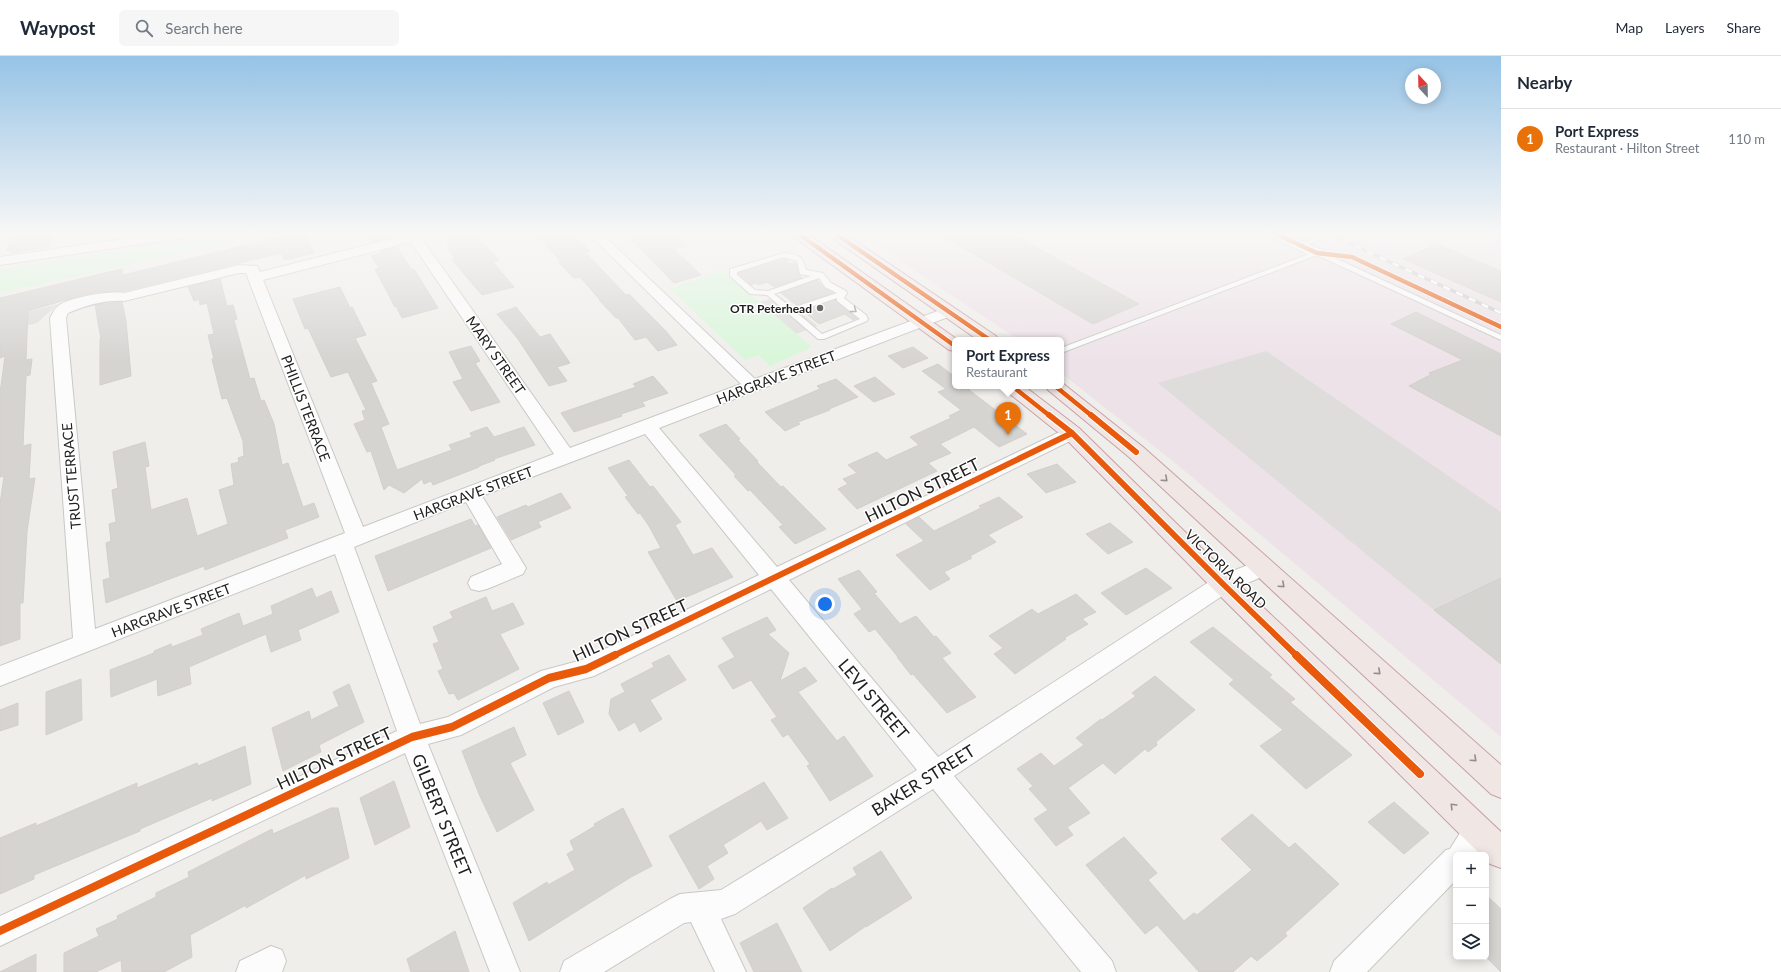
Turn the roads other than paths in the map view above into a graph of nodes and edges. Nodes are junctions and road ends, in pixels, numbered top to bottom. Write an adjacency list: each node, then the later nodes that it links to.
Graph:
1 (820, 276): 14 (lane)
2 (204, 277): 34 (street, TRUST TERRACE)
3 (260, 277): 12 (street)
4 (445, 277): 27 (street, MARY STREET)
5 (639, 277): 22 (street)
6 (735, 277): 13 (lane)
7 (818, 277): 13 (lane)
8 (859, 277): 17 (highway)
9 (897, 277): 16 (highway)
10 (1254, 277): 21 (lane)
11 (1371, 277): 19 (lane)
12 (255, 278): 29 (street, PHILLIS TERRACE)
13 (768, 293): 15 (lane)
14 (843, 293): 15 (lane); 15 (lane, one-way to 15)
15 (791, 311)
16 (948, 312): 17 (street, HARGRAVE STREET); 18 (highway)
17 (922, 322): 20 (highway); 22 (street, HARGRAVE STREET)
18 (986, 337)
19 (1501, 338)
20 (952, 344)
21 (1064, 349)
22 (753, 386): 25 (street, HARGRAVE STREET)
23 (1016, 389): 26 (highway, VICTORIA ROAD)
24 (1059, 389): 30 (highway, VICTORIA ROAD, one-way to 30)
25 (648, 426): 27 (street, HARGRAVE STREET); 31 (street, LEVI STREET)
26 (1072, 433): 31 (street, HILTON STREET); 33 (highway, VICTORIA ROAD)
27 (566, 457): 28 (street, HARGRAVE STREET)
28 (470, 493): 29 (street, HARGRAVE STREET); 32 (street)
29 (350, 540): 34 (street, HARGRAVE STREET); 36 (street, GILBERT STREET)
30 (1263, 567): 33 (street, BAKER STREET); 38 (highway, VICTORIA ROAD, one-way to 38)
31 (773, 578): 36 (street, HILTON STREET); 37 (street, LEVI STREET)
32 (479, 583)
33 (1223, 584): 37 (street, BAKER STREET); 39 (highway, VICTORIA ROAD, one-way to 33)
34 (85, 643): 35 (street, HARGRAVE STREET)
35 (0, 676)
36 (412, 737): 44 (street, HILTON STREET); 45 (street, GILBERT STREET)
37 (936, 773): 43 (street, BAKER STREET); 48 (street, LEVI STREET)
38 (1501, 784)
39 (1478, 830): 40 (street); 41 (highway, VICTORIA ROAD)
40 (1463, 852)
41 (1501, 853)
42 (1453, 863): 49 (street)
43 (699, 907): 46 (street, BAKER STREET); 47 (street)
44 (0, 931)
45 (504, 972)
46 (575, 972)
47 (731, 972)
48 (1101, 972)
49 (1345, 972)

